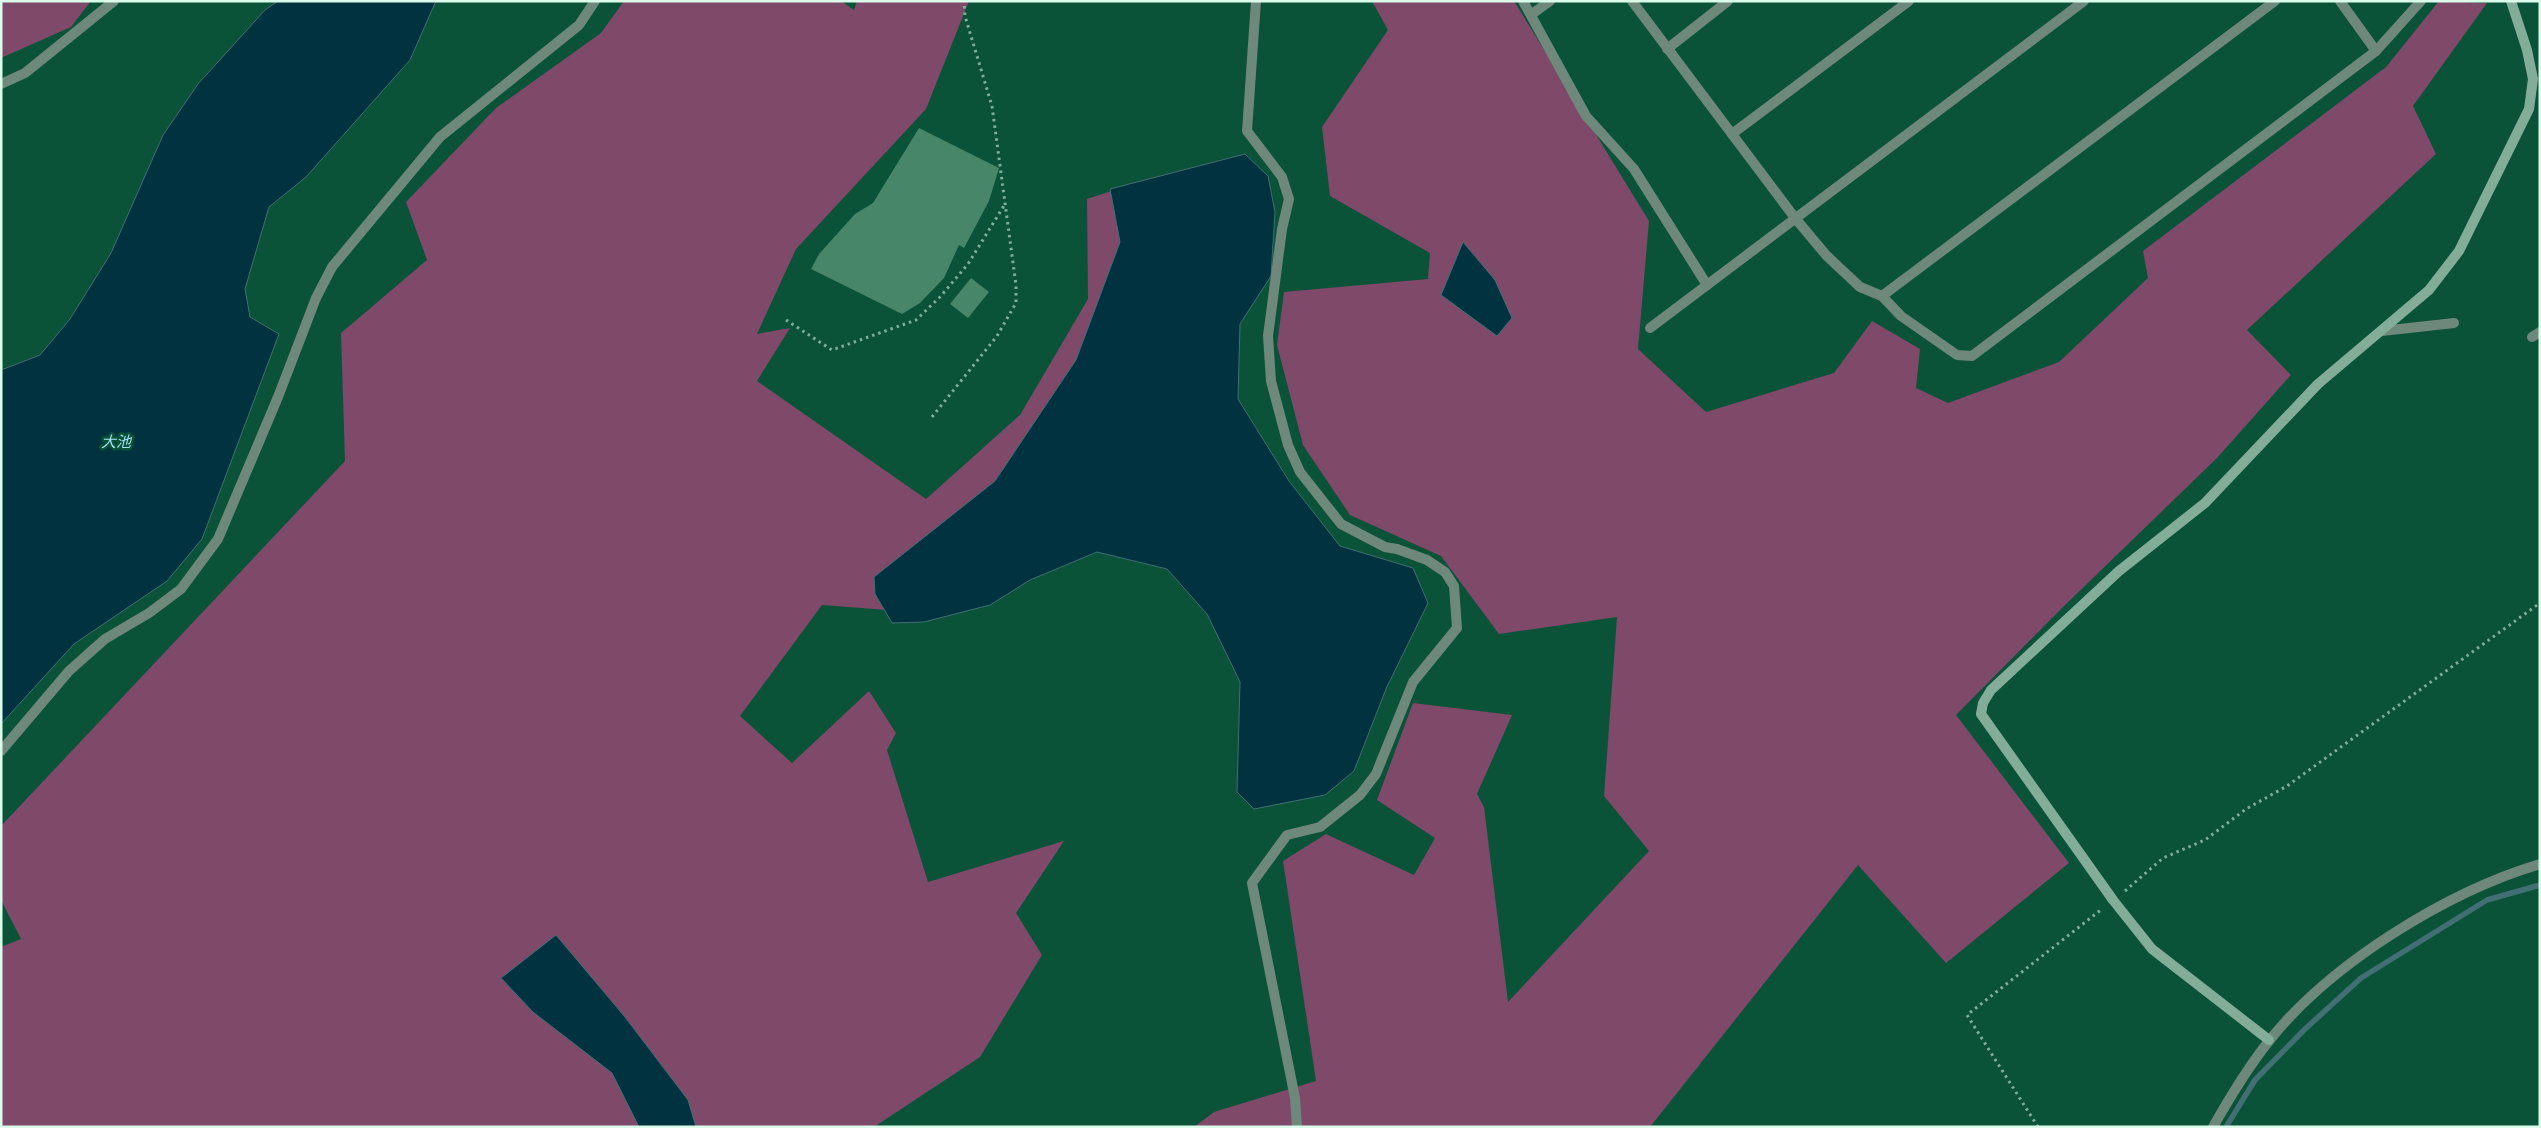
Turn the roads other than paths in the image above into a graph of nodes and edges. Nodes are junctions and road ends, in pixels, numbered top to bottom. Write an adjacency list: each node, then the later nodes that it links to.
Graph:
1 (114, 1): 17 (street)
2 (595, 1): 25 (street)
3 (1256, 1): 28 (street)
4 (1522, 1): 14 (street)
5 (1550, 1): 14 (street)
6 (1632, 1): 15 (street)
7 (1728, 1): 15 (street)
8 (1909, 1): 18 (street)
9 (2084, 1): 19 (street)
10 (2275, 1): 21 (street)
11 (2340, 1): 16 (street)
12 (2421, 1): 16 (street)
13 (2511, 1): 24 (street)
14 (1532, 14): 20 (street)
15 (1667, 48): 18 (street)
16 (2376, 51): 21 (street)
17 (1, 84)
18 (1732, 134): 19 (street)
19 (1795, 218): 20 (street); 21 (street)
20 (1707, 285): 23 (street)
21 (1882, 296)
22 (2454, 323): 24 (street)
23 (1650, 328)
24 (2382, 330): 27 (street)
25 (1, 751)
26 (2540, 864): 27 (street)
27 (2269, 1040): 29 (street)
28 (1297, 1127)
29 (2213, 1127)

